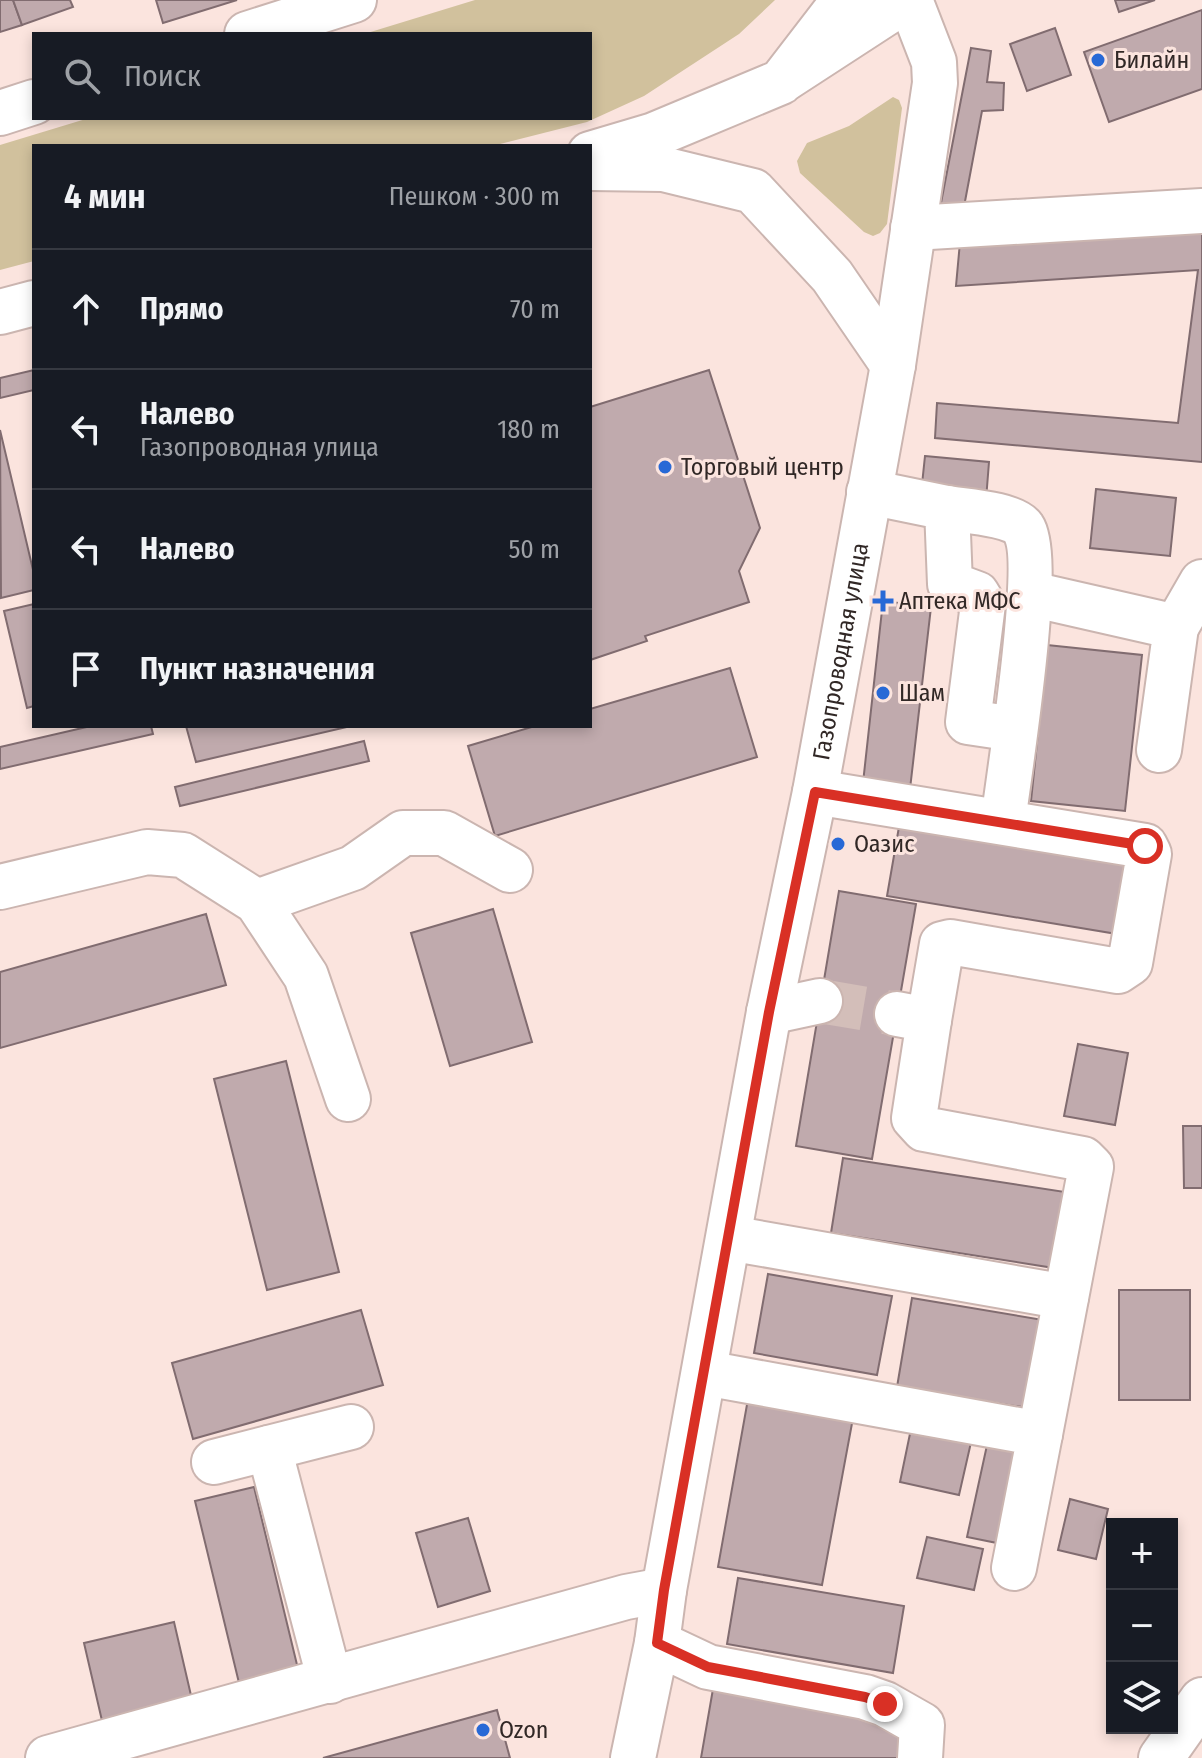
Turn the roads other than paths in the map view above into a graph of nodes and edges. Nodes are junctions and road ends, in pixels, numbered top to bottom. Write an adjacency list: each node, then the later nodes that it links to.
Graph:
1 (354, 0): 4 (main road)
2 (908, 0): 5 (main road); 11 (main road, Газопроводная улица)
3 (829, 9): 5 (main road)
4 (253, 32)
5 (781, 82): 8 (main road)
6 (32, 103): 7 (main road)
7 (0, 113)
8 (592, 153)
9 (592, 168): 14 (main road)
10 (1202, 211): 11 (main road)
11 (913, 228): 14 (main road, Газопроводная улица)
12 (32, 304): 13 (main road)
13 (0, 312)
14 (893, 365): 15 (main road, Газопроводная улица)
15 (869, 492): 16 (main road); 22 (main road, Газопроводная улица)
16 (947, 508): 18 (main road); 20 (main road)
17 (1202, 582): 19 (main road)
18 (1031, 594): 19 (main road); 20 (main road)
19 (1176, 627): 21 (main road)
20 (1015, 729): 23 (main road)
21 (1159, 750)
22 (815, 792): 23 (main road); 28 (main road, Газопроводная улица)
23 (1003, 822): 31 (main road)
24 (510, 870): 26 (main road)
25 (0, 887): 26 (main road)
26 (257, 902): 29 (main road)
27 (820, 1001): 28 (main road)
28 (769, 1012): 30 (main road, Газопроводная улица)
29 (348, 1099)
30 (729, 1238): 31 (main road); 32 (main road, Газопроводная улица)
31 (1066, 1297): 34 (main road)
32 (705, 1373): 34 (main road); 38 (main road, Газопроводная улица)
33 (351, 1427): 35 (main road)
34 (1040, 1434): 37 (main road)
35 (269, 1448): 36 (main road); 40 (main road)
36 (214, 1462)
37 (1014, 1568)
38 (664, 1590): 39 (main road, Газопроводная улица); 40 (main road)
39 (657, 1643): 43 (main road, Газопроводная улица); 44 (main road)
40 (330, 1681): 42 (main road)
41 (1202, 1700): 45 (main road)
42 (48, 1758)
43 (633, 1758)
44 (920, 1758)
45 (1161, 1758)

